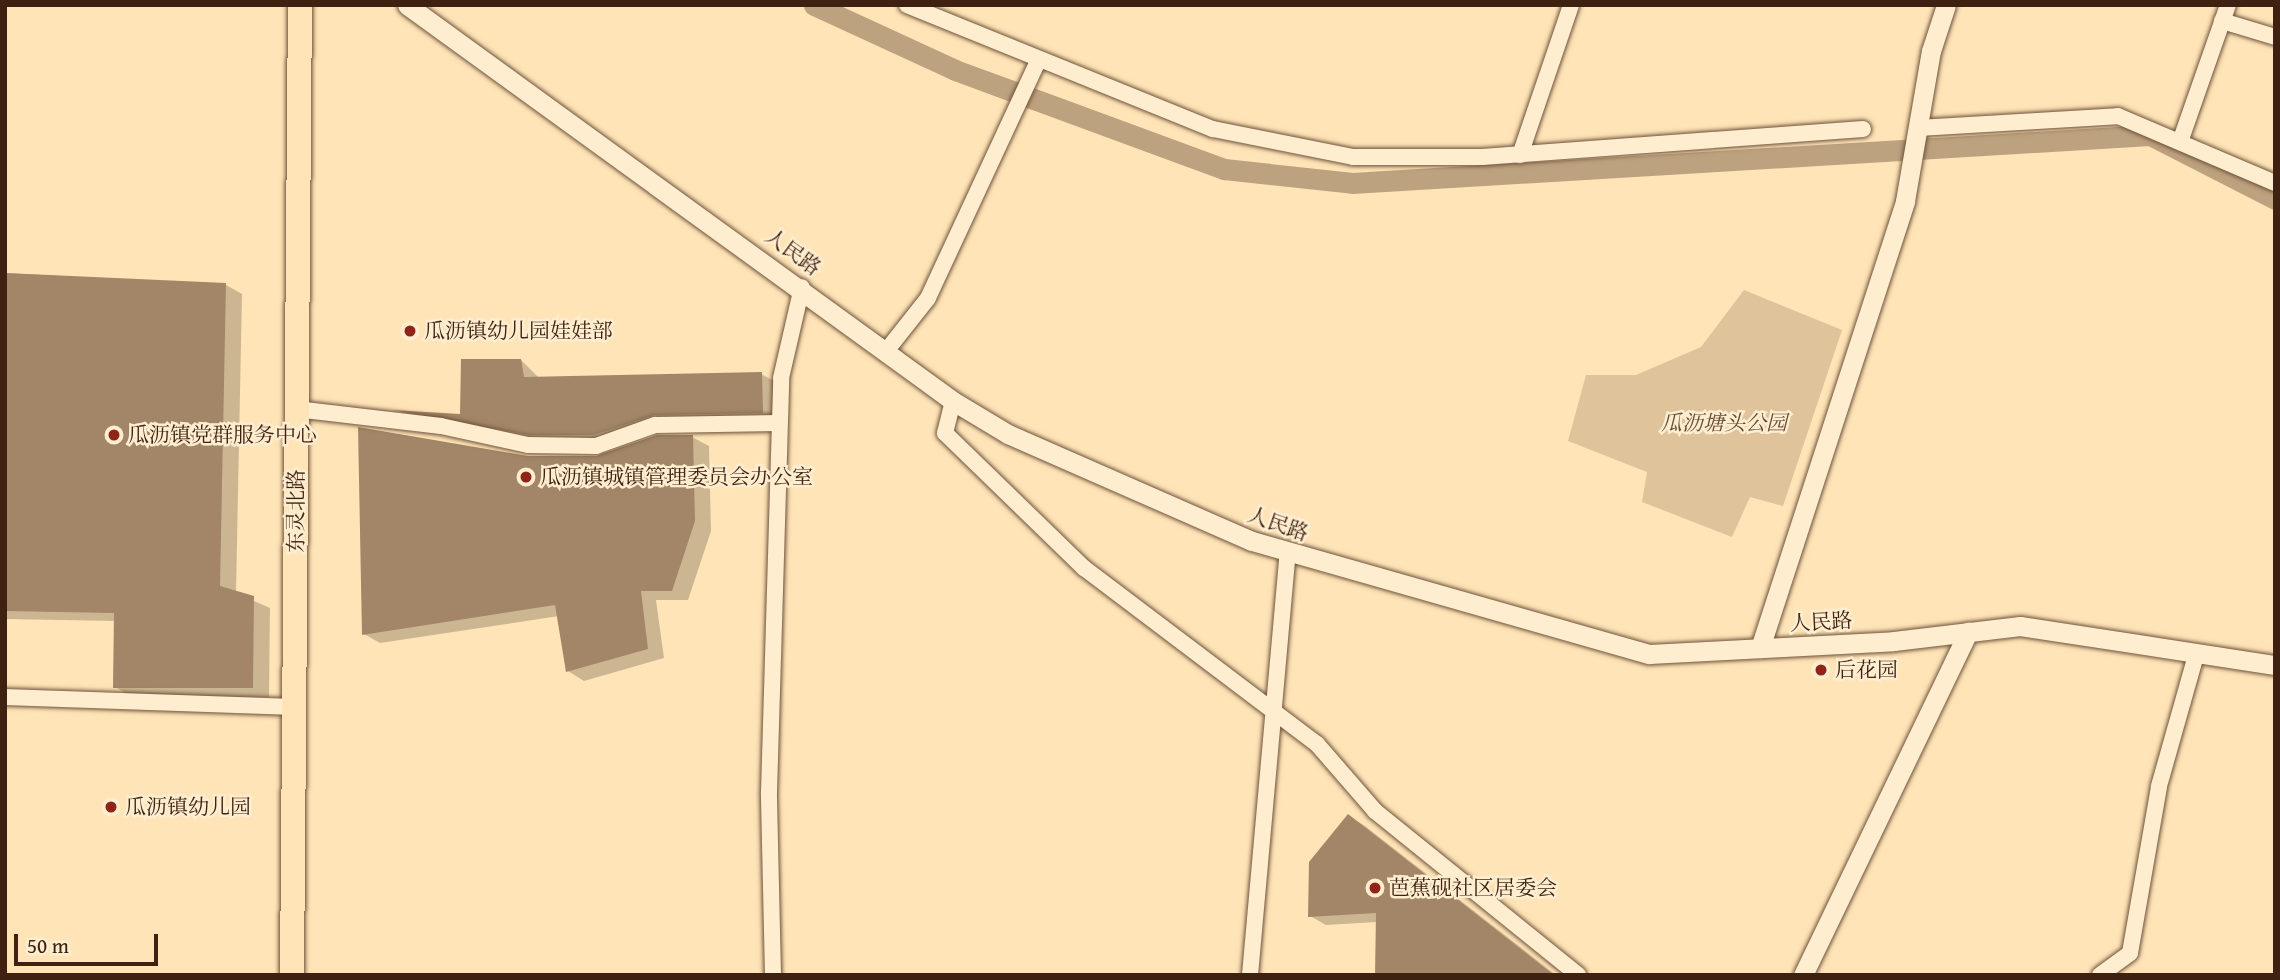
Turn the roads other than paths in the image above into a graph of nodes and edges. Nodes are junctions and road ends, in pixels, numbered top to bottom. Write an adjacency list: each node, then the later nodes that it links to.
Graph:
1 (300, 5): 17 (main road, 东灵北路)
2 (407, 5): 14 (street, 人民路)
3 (907, 5): 8 (street)
4 (1571, 5): 12 (street)
5 (1946, 5): 9 (street)
6 (2225, 13): 7 (street); 11 (street)
7 (2275, 37)
8 (1037, 64): 12 (street); 15 (street)
9 (1917, 128): 11 (street); 21 (street)
10 (1863, 129): 12 (street)
11 (2180, 142): 13 (street)
12 (1520, 155)
13 (2275, 183)
14 (802, 287): 15 (street, 人民路); 18 (street)
15 (887, 350): 16 (street, 人民路)
16 (953, 401): 19 (street, 人民路); 26 (street)
17 (296, 410): 18 (street); 25 (main road, 东灵北路)
18 (779, 423): 28 (street)
19 (1288, 552): 21 (street, 人民路); 26 (street)
20 (1968, 632): 21 (street, 人民路); 22 (street, 人民路); 31 (street)
21 (1760, 648)
22 (2196, 655): 23 (street, 人民路); 32 (street)
23 (2275, 665)
24 (5, 696): 25 (street)
25 (294, 707): 27 (main road, 东灵北路)
26 (1270, 708): 29 (street); 30 (street)
27 (292, 975)
28 (773, 975)
29 (1250, 975)
30 (1578, 975)
31 (1804, 975)
32 (2100, 975)

